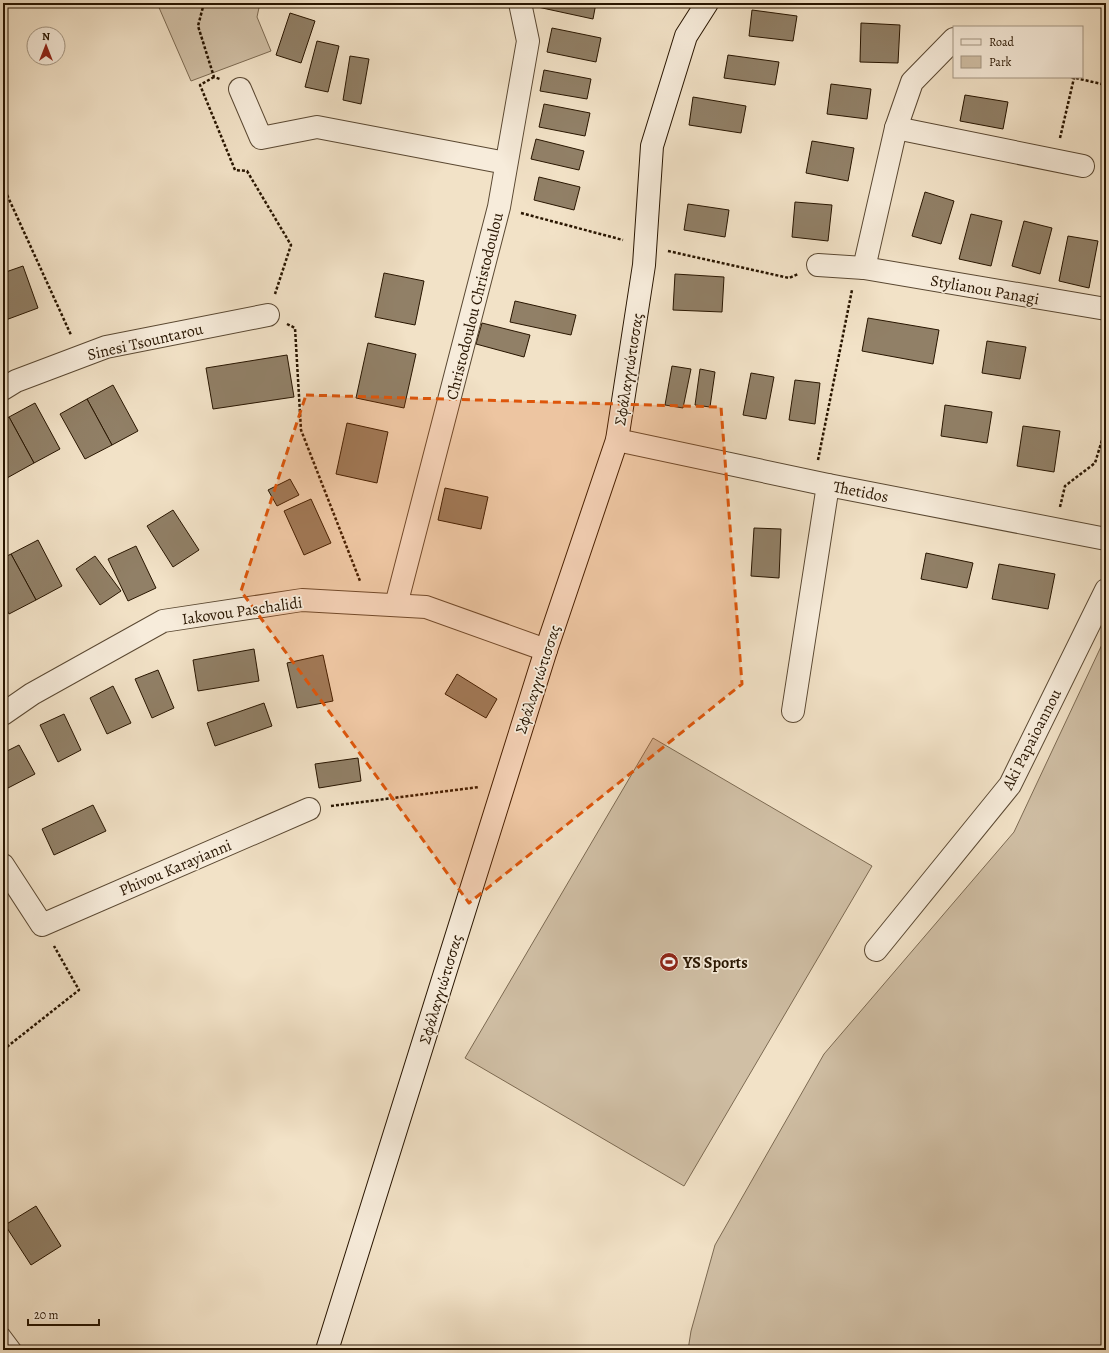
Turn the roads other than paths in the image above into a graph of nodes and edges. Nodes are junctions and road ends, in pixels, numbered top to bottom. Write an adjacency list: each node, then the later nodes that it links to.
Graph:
1 (520, 3): 6 (street, Christodoulou Christodoulou)
2 (706, 3): 13 (street, Σφάλαγγιώτισσας)
3 (953, 40): 5 (street)
4 (240, 89): 6 (street)
5 (896, 128): 7 (street); 9 (street)
6 (506, 164): 17 (street, Christodoulou Christodoulou)
7 (1083, 166)
8 (818, 265): 9 (street, Stylianou Panagi)
9 (861, 268): 10 (street, Stylianou Panagi)
10 (1106, 310)
11 (268, 315): 12 (street, Sinesi Tsountarou)
12 (3, 389)
13 (617, 440): 14 (street, Thetidos); 18 (street, Σφάλαγγιώτισσας)
14 (821, 484): 15 (street, Thetidos); 19 (street)
15 (1106, 539)
16 (1106, 590): 23 (street, Aki Papaioannou)
17 (396, 605): 18 (street, Iakovou Paschalidi); 20 (street, Iakovou Paschalidi)
18 (546, 650): 26 (street, Σφάλαγγιώτισσας)
19 (793, 711)
20 (3, 714)
21 (309, 810): 22 (street, Phivou Karayianni)
22 (3, 865)
23 (876, 950)
24 (3, 1334): 25 (lane)
25 (15, 1350)
26 (327, 1350)

